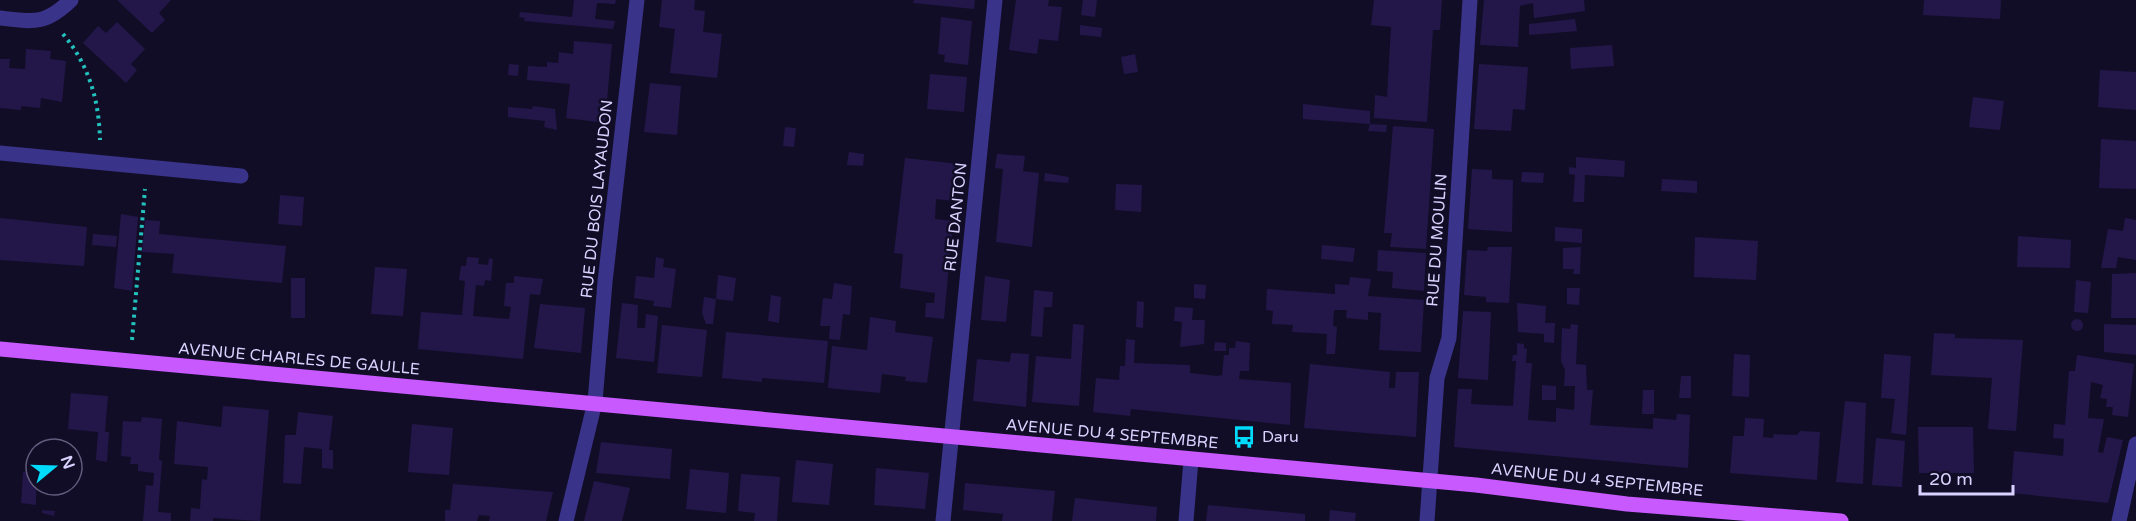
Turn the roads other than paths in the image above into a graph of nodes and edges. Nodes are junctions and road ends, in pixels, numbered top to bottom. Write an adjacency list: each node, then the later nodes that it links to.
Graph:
1 (71, 0): 5 (street)
2 (637, 0): 9 (street, RUE DU BOIS LAYAUDON)
3 (995, 0): 10 (street, RUE DANTON)
4 (1470, 0): 13 (street, RUE DU MOULIN)
5 (0, 18)
6 (0, 153): 7 (street)
7 (241, 176)
8 (0, 349): 9 (main road, AVENUE CHARLES DE GAULLE)
9 (596, 402): 10 (main road, AVENUE DU 4 SEPTEMBRE); 14 (street, RUE DU BOIS LAYAUDON)
10 (952, 437): 12 (main road, AVENUE DU 4 SEPTEMBRE); 15 (street, RUE DANTON)
11 (2136, 444): 19 (street)
12 (1191, 460): 13 (main road, AVENUE DU 4 SEPTEMBRE); 16 (street)
13 (1431, 481): 17 (street, RUE DU MOULIN); 18 (main road, AVENUE DU 4 SEPTEMBRE)
14 (566, 521)
15 (943, 521)
16 (1186, 521)
17 (1427, 521)
18 (1841, 521)
19 (2119, 521)

